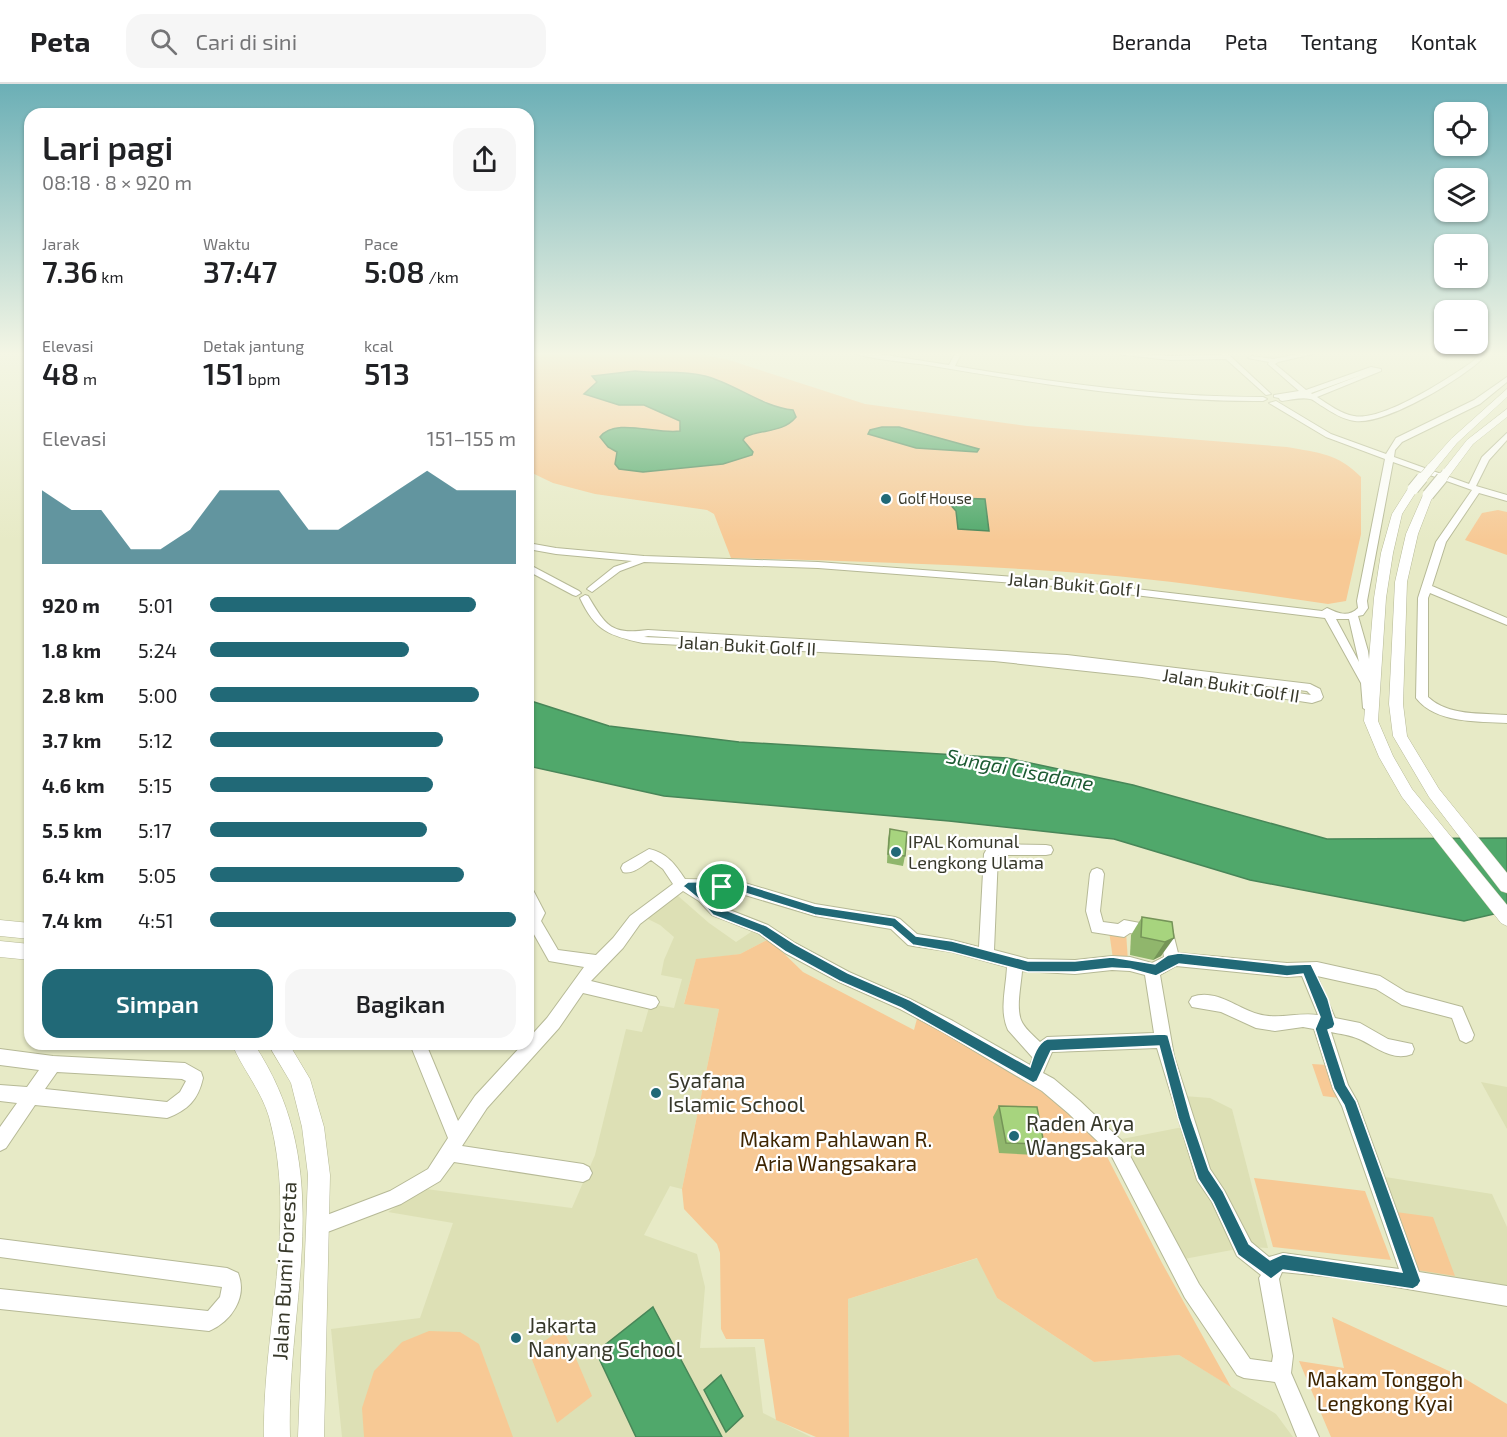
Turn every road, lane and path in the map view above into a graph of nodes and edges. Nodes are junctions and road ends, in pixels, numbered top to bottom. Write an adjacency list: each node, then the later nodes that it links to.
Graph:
1 (1299, 415): 8 (street)
2 (1346, 415): 3 (street)
3 (1376, 415)
4 (1449, 415): 8 (street)
5 (1482, 415): 25 (main road, bridge)
6 (1503, 415): 29 (main road, bridge)
7 (1507, 435): 9 (street)
8 (1390, 458): 9 (street); 18 (street)
9 (1475, 488): 10 (street); 16 (street)
10 (1507, 498)
11 (534, 547): 12 (street, Jalan Bukit Golf I)
12 (610, 556): 13 (street, Jalan Bukit Golf I); 14 (street)
13 (644, 559): 14 (street, Jalan Bukit Golf I); 19 (street, Jalan Bukit Golf I)
14 (617, 569): 17 (street, Jalan Bukit Golf I)
15 (534, 570): 17 (street)
16 (1426, 588): 21 (street); 24 (street)
17 (584, 594): 22 (street, Jalan Bukit Golf II)
18 (1362, 601): 19 (street, Jalan Bukit Golf I); 20 (street)
19 (1328, 613): 20 (street, Jalan Bukit Golf I); 23 (street)
20 (1353, 615): 23 (street)
21 (1507, 622)
22 (628, 636): 22 (street, Jalan Bukit Golf II)
23 (1366, 684): 25 (street)
24 (1507, 719)
25 (1371, 721): 33 (main road)
26 (1046, 850): 39 (street)
27 (632, 865): 30 (street)
28 (1097, 874): 40 (street)
29 (1507, 886)
30 (681, 887): 39 (street); 41 (street); 60 (street)
31 (534, 905): 32 (street)
32 (534, 918)
33 (1507, 918)
34 (534, 927): 41 (street)
35 (0, 928): 36 (main road)
36 (24, 930)
37 (0, 949): 38 (main road)
38 (24, 951)
39 (986, 955): 42 (street)
40 (1172, 959): 43 (street); 44 (street)
41 (597, 962): 45 (street)
42 (1015, 964): 44 (street); 57 (street)
43 (1306, 968): 48 (street); 49 (street)
44 (1152, 970): 50 (street)
45 (579, 985): 46 (street); 51 (street)
46 (651, 1002)
47 (1197, 1002): 48 (street)
48 (1326, 1023): 52 (street); 69 (street)
49 (1466, 1035)
50 (1164, 1040): 57 (street); 68 (street)
51 (534, 1044)
52 (1406, 1048)
53 (246, 1050): 73 (main road, Jalan Bumi Foresta)
54 (282, 1050): 66 (main road, Jalan Bumi Foresta)
55 (420, 1050): 64 (street)
56 (528, 1050): 64 (street)
57 (1041, 1055): 60 (street)
58 (0, 1057): 59 (street)
59 (53, 1064): 62 (street); 62 (street)
60 (1033, 1076): 72 (street)
61 (0, 1093): 62 (street)
62 (29, 1097): 63 (street)
63 (0, 1142)
64 (453, 1146): 65 (street); 66 (street)
65 (584, 1173)
66 (317, 1227): 74 (main road, Jalan Bumi Foresta)
67 (0, 1248): 71 (street)
68 (1271, 1271): 69 (street); 72 (street)
69 (1413, 1281): 70 (street)
70 (1507, 1296)
71 (0, 1299)
72 (1281, 1373): 75 (street)
73 (277, 1437)
74 (311, 1437)
75 (1308, 1437)

